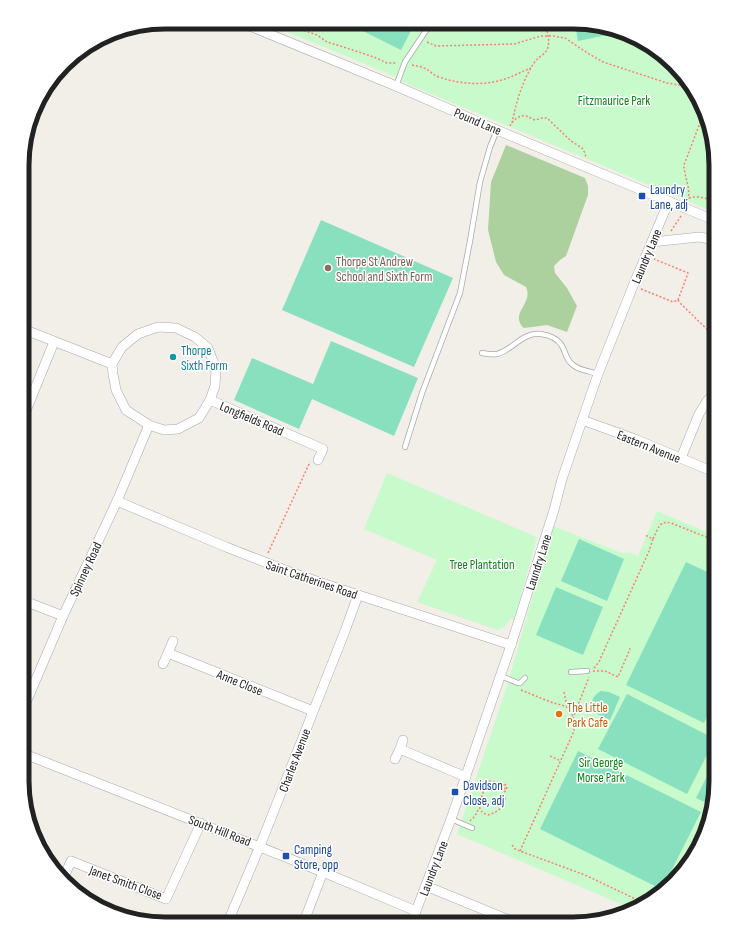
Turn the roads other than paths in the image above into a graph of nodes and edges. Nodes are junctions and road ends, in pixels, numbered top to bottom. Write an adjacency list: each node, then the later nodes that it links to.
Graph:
1 (257, 29): 3 (street, Pound Lane)
2 (427, 29): 3 (lane)
3 (396, 86): 4 (street, Pound Lane)
4 (497, 130): 5 (street, Pound Lane); 19 (lane)
5 (669, 201): 6 (street, Pound Lane); 8 (street, Laundry Lane)
6 (709, 218)
7 (709, 240): 8 (street)
8 (652, 242): 13 (street, Laundry Lane)
9 (29, 332): 10 (street)
10 (54, 342): 12 (street); 16 (street)
11 (482, 353): 13 (lane)
12 (112, 364): 14 (street); 18 (street, Longfields Road)
13 (598, 374): 17 (street, Laundry Lane)
14 (210, 400): 18 (street, Longfields Road); 21 (street, Longfields Road)
15 (709, 400): 20 (street)
16 (29, 403)
17 (582, 420): 20 (street, Eastern Avenue); 28 (street, Laundry Lane)
18 (149, 425): 23 (street, Spinney Road)
19 (405, 448)
20 (680, 458): 22 (street, Eastern Avenue)
21 (314, 460)
22 (709, 470)
23 (117, 501): 24 (street, Saint Catherines Road); 26 (street, Spinney Road)
24 (358, 595): 28 (street, Saint Catherines Road); 36 (street, Charles Avenue)
25 (29, 603): 26 (street)
26 (63, 616): 35 (street, Spinney Road)
27 (173, 641): 29 (street)
28 (511, 645): 33 (street, Laundry Lane)
29 (168, 653): 30 (street); 36 (street, Anne Close)
30 (163, 664)
31 (589, 671): 32 (lane)
32 (571, 672)
33 (501, 676): 34 (lane); 41 (street, Laundry Lane)
34 (525, 678)
35 (29, 696)
36 (313, 711): 45 (street, Charles Avenue)
37 (404, 740): 38 (street)
38 (400, 749): 40 (street); 41 (street)
39 (29, 756): 43 (street, South Hill Road)
40 (395, 759)
41 (466, 777): 42 (street, Laundry Lane)
42 (451, 819): 44 (lane); 48 (street, Laundry Lane)
43 (201, 823): 45 (street, South Hill Road); 47 (street, Janet Smith Close)
44 (472, 828)
45 (260, 846): 46 (street, South Hill Road); 50 (street, Charles Avenue)
46 (323, 872): 49 (street, South Hill Road); 51 (street)
47 (66, 874)
48 (426, 886): 49 (street, Laundry Lane); 53 (street)
49 (416, 911): 52 (street, Laundry Lane)
50 (230, 917)
51 (306, 917)
52 (414, 917)
53 (494, 917)

